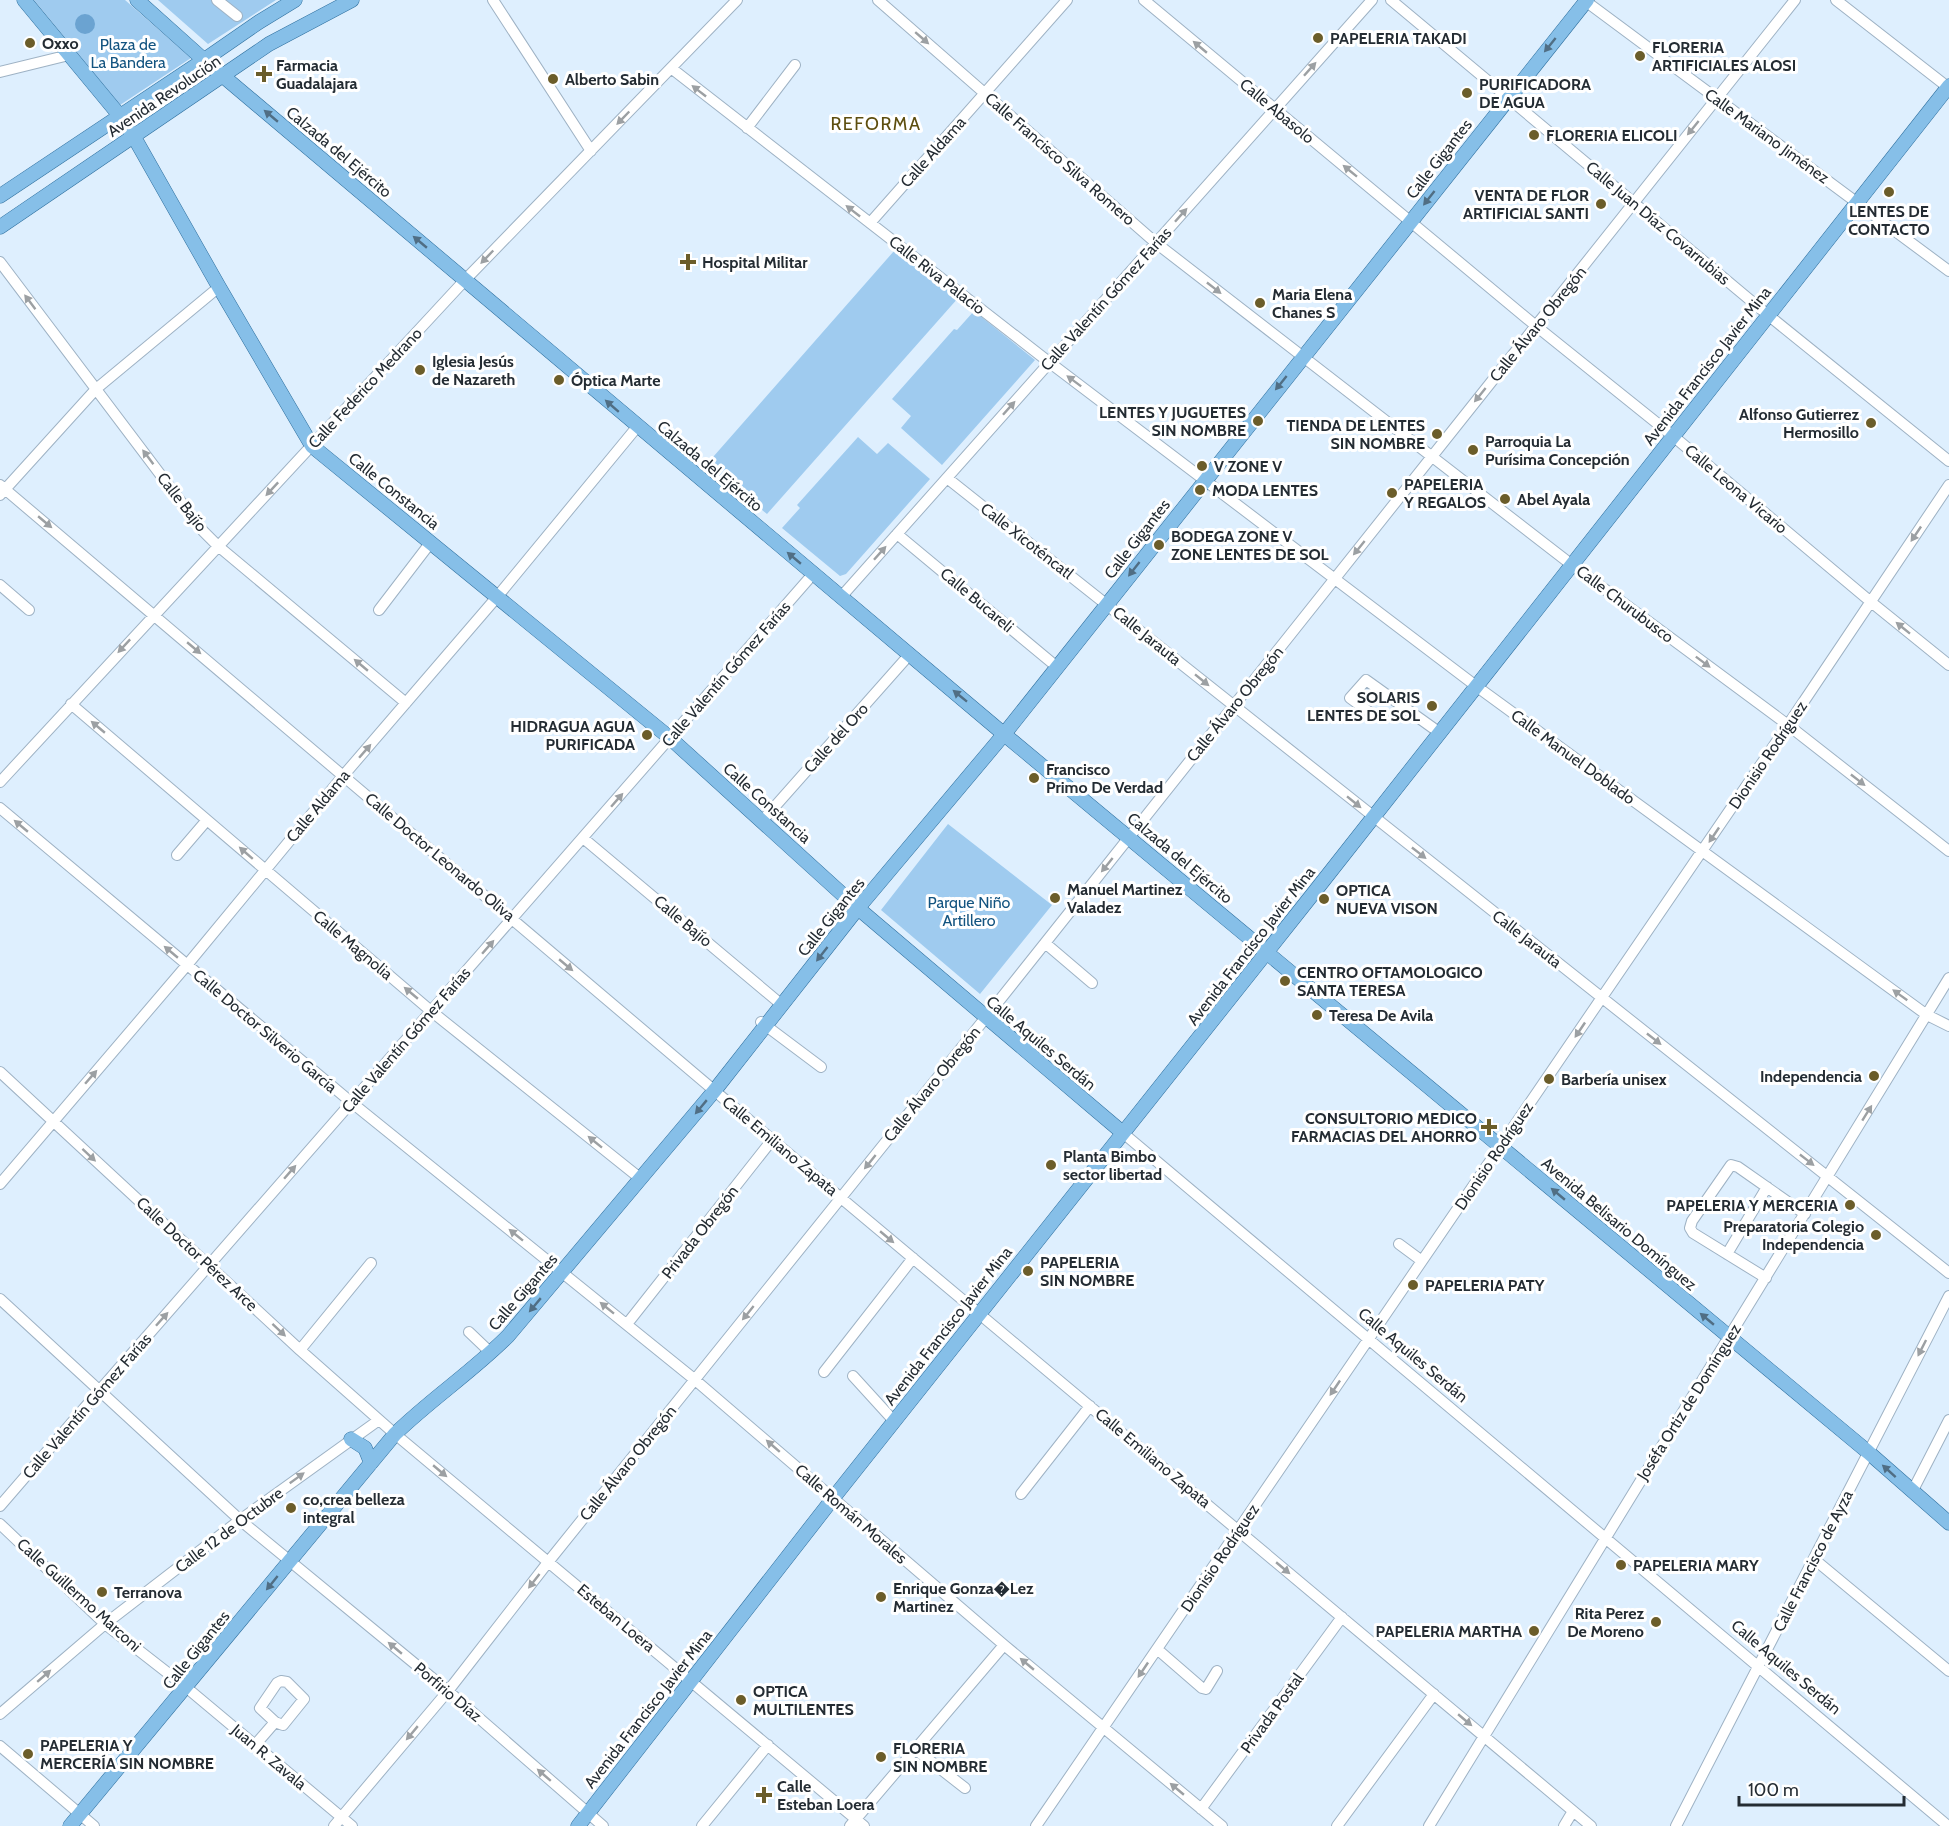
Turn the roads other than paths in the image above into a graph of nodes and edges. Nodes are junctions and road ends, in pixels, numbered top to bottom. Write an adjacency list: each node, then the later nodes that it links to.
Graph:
1 (24, 0): 18 (main road, Calle Constancia)
2 (137, 0): 19 (main road, Calzada del Ejército)
3 (217, 0): 17 (street)
4 (352, 0): 23 (main road, Avenida Revolución)
5 (493, 0): 32 (street)
6 (736, 0): 21 (street, Calle Federico Medrano)
7 (878, 0): 25 (street, Calle Francisco Silva Romero, one-way to 25)
8 (1067, 0): 25 (street, Calle Aldama)
9 (1144, 0): 28 (street, Calle Abasolo, one-way to 9)
10 (1372, 0): 28 (street, Calle Valentín Gómez Farías, one-way to 10)
11 (1391, 0): 16 (street, Calle Juan Díaz Covarrubias)
12 (1586, 0): 26 (main road, Calle Gigantes, one-way to 26); 27 (street, Calle Mariano Jiménez)
13 (1795, 0): 27 (street, Calle Álvaro Obregón)
14 (1836, 0): 24 (street)
15 (291, 1): 19 (main road, Avenida Revolución)
16 (1403, 4): 26 (street, Calle Juan Díaz Covarrubias)
17 (237, 15)
18 (69, 55): 22 (street); 29 (main road, Calle Constancia)
19 (204, 60): 23 (main road, Calzada del Ejército); 29 (main road, Avenida Revolución)
20 (795, 65): 30 (street)
21 (671, 68): 30 (street, Calle Riva Palacio, one-way to 21); 32 (street, Calle Federico Medrano, one-way to 32)
22 (0, 72)
23 (223, 76): 31 (main road, Avenida Revolución); 44 (main road, Calzada del Ejército, one-way to 23)
24 (1949, 87): 37 (main road, Avenida Francisco Javier Mina)
25 (985, 93): 39 (street, Calle Aldama); 41 (street, Calle Francisco Silva Romero)
26 (1508, 97): 36 (street, Calle Juan Díaz Covarrubias); 38 (main road, Calle Gigantes, one-way to 38)
27 (1717, 99): 36 (street, Calle Álvaro Obregón, one-way to 36); 37 (street, Calle Mariano Jiménez)
28 (1274, 110): 38 (street, Calle Abasolo, one-way to 28); 41 (street, Calle Valentín Gómez Farías, one-way to 28)
29 (120, 116): 31 (main road, Calle Constancia); 33 (main road, Avenida Revolución)
30 (747, 128): 39 (street, Calle Riva Palacio, one-way to 30)
31 (134, 137): 40 (main road, Avenida Revolución); 45 (main road, Calle Constancia)
32 (591, 151): 44 (street, Calle Federico Medrano, one-way to 44)
33 (19, 183): 34 (street); 35 (main road, Avenida Revolución)
34 (0, 186)
35 (0, 196)
36 (1634, 202): 46 (street, Calle Juan Díaz Covarrubias); 47 (street, Calle Álvaro Obregón)
37 (1857, 202): 43 (street, Calle Mariano Jiménez); 46 (main road, Avenida Francisco Javier Mina)
38 (1412, 221): 47 (street, Calle Leona Vicario); 48 (main road, Calle Gigantes)
39 (870, 223): 49 (street, Calle Riva Palacio)
40 (0, 227)
41 (1156, 243): 48 (street, Calle Francisco Silva Romero, one-way to 48); 49 (street, Calle Valentín Gómez Farías)
42 (0, 262): 50 (street, Calle Bajío, one-way to 42)
43 (1949, 271)
44 (465, 280): 51 (main road, Calzada del Ejército, one-way to 44); 53 (street, Calle Federico Medrano)
45 (219, 287): 50 (street); 53 (main road, Calle Constancia)
46 (1768, 315): 52 (main road, Avenida Francisco Javier Mina); 55 (street, Calle Juan Díaz Covarrubias)
47 (1536, 326): 52 (street, Calle Leona Vicario); 54 (street, Calle Álvaro Obregón, one-way to 54)
48 (1302, 357): 54 (street, Calle Churubusco); 57 (main road, Calle Gigantes, one-way to 57)
49 (1050, 362): 56 (street, Calle Valentín Gómez Farías, one-way to 49); 57 (street, Calle Riva Palacio, one-way to 49)
50 (96, 389): 59 (street); 62 (street, Calle Bajío, one-way to 50)
51 (637, 427): 64 (main road, Calzada del Ejército, one-way to 51); 67 (street, Calle Aldama)
52 (1673, 436): 63 (main road, Avenida Francisco Javier Mina); 69 (street, Calle Leona Vicario)
53 (312, 446): 61 (main road, Calle Constancia); 62 (street, Calle Federico Medrano, one-way to 62)
54 (1432, 457): 63 (street, Calle Churubusco); 65 (street, Calle Álvaro Obregón, one-way to 65)
55 (1949, 461)
56 (947, 478): 60 (street, Calle Valentín Gómez Farías); 70 (street, Calle Xicoténcatl)
57 (1204, 480): 65 (street, Calle Manuel Doblado); 70 (main road, Calle Gigantes, one-way to 70)
58 (1949, 485): 69 (street, Dionisio Rodríguez, one-way to 69)
59 (2, 490): 73 (street, Calle Doctor Leonardo Oliva, one-way to 73)
60 (897, 534): 68 (street, Calle Valentín Gómez Farías, one-way to 60); 76 (street, Calle Bucareli)
61 (431, 542): 67 (main road, Calle Constancia); 72 (street)
62 (218, 546): 73 (street, Calle Federico Medrano); 78 (street, Calle Bajío, one-way to 62)
63 (1572, 565): 77 (main road, Avenida Francisco Javier Mina); 82 (street, Calle Churubusco, one-way to 82)
64 (813, 574): 68 (main road, Calzada del Ejército); 85 (street, Calle Valentín Gómez Farías)
65 (1335, 579): 77 (street, Calle Manuel Doblado); 80 (street, Calle Álvaro Obregón)
66 (0, 585): 71 (street)
67 (497, 597): 78 (street, Calle Aldama); 85 (main road, Calle Constancia)
68 (841, 597): 74 (main road, Calzada del Ejército)
69 (1870, 602): 75 (street, Calle Leona Vicario, one-way to 69); 82 (street, Dionisio Rodríguez)
70 (1107, 604): 76 (main road, Calle Gigantes); 80 (street, Calle Jarauta, one-way to 80)
71 (29, 610)
72 (379, 610)
73 (153, 614): 79 (street, Calle Federico Medrano, one-way to 79); 86 (street, Calle Doctor Leonardo Oliva, one-way to 86)
74 (910, 654): 83 (main road, Calzada del Ejército, one-way to 74); 91 (street, Calle del Oro)
75 (1949, 665)
76 (1057, 667): 83 (main road, Calle Gigantes)
77 (1476, 686): 84 (main road, Avenida Francisco Javier Mina); 94 (street, Calle Manuel Doblado)
78 (406, 703): 86 (street, Calle Aldama, one-way to 78)
79 (71, 704): 87 (street, Calle Federico Medrano); 90 (street, Calle Magnolia, one-way to 79)
80 (1234, 705): 89 (street, Calle Jarauta, one-way to 89); 92 (street, Calle Álvaro Obregón)
81 (1371, 714): 84 (street)
82 (1788, 725): 94 (street, Dionisio Rodríguez, one-way to 94); 95 (street, Calle Churubusco, one-way to 95)
83 (1005, 733): 92 (main road, Calzada del Ejército); 98 (main road, Calle Gigantes)
84 (1440, 733): 89 (main road, Avenida Francisco Javier Mina)
85 (670, 738): 91 (main road, Calle Constancia); 93 (street, Calle Valentín Gómez Farías, one-way to 85)
86 (343, 776): 97 (street, Calle Aldama); 99 (street, Calle Doctor Leonardo Oliva)
87 (0, 782)
88 (0, 808): 102 (street, Calle Doctor Silverio García, one-way to 88)
89 (1373, 817): 101 (main road, Avenida Francisco Javier Mina); 105 (street, Calle Jarauta, one-way to 105)
90 (207, 820): 96 (street); 97 (street, Calle Magnolia, one-way to 90)
91 (762, 821): 98 (main road, Calle Constancia)
92 (1129, 837): 100 (street, Calle Álvaro Obregón, one-way to 100); 101 (main road, Calzada del Ejército)
93 (584, 838): 99 (street, Calle Valentín Gómez Farías); 106 (street, Calle Bajío)
94 (1702, 851): 105 (street, Dionisio Rodríguez); 108 (street, Calle Manuel Doblado, one-way to 94)
95 (1949, 851)
96 (177, 855)
97 (265, 869): 102 (street, Calle Aldama); 107 (street, Calle Magnolia, one-way to 97)
98 (858, 909): 106 (main road, Calle Gigantes, one-way to 106); 109 (main road, Calle Aquiles Serdán)
99 (512, 919): 107 (street, Calle Valentín Gómez Farías, one-way to 99); 114 (street, Calle Doctor Leonardo Oliva, one-way to 114)
100 (1045, 943): 104 (street); 109 (street, Calle Álvaro Obregón)
101 (1266, 953): 117 (main road, Avenida Francisco Javier Mina); 119 (main road, Avenida Belisario Domínguez)
102 (187, 965): 115 (street, Calle Doctor Silverio García); 116 (street, Calle Aldama, one-way to 102)
103 (1949, 978): 108 (street, Joséfa Ortiz de Domínguez)
104 (1092, 983)
105 (1602, 998): 119 (street, Dionisio Rodríguez, one-way to 119); 120 (street, Calle Jarauta, one-way to 120)
106 (782, 1005): 110 (main road, Calle Gigantes)
107 (431, 1011): 115 (street, Calle Valentín Gómez Farías); 121 (street, Calle Magnolia, one-way to 107)
108 (1927, 1015): 111 (street, Calle Manuel Doblado); 120 (street, Joséfa Ortiz de Domínguez, one-way to 108)
109 (985, 1018): 117 (main road, Calle Aquiles Serdán); 124 (street, Calle Álvaro Obregón, one-way to 124)
110 (764, 1023): 112 (street); 114 (main road, Calle Gigantes)
111 (1949, 1026)
112 (821, 1067)
113 (0, 1072): 116 (street, Calle Doctor Pérez Arce)
114 (715, 1090): 118 (street, Calle Emiliano Zapata); 121 (main road, Calle Gigantes, one-way to 121)
115 (351, 1102): 131 (street, Calle Valentín Gómez Farías, one-way to 115); 132 (street, Calle Doctor Silverio García, one-way to 115)
116 (53, 1121): 122 (street, Calle Aldama); 131 (street, Calle Doctor Pérez Arce, one-way to 131)
117 (1123, 1133): 137 (main road, Avenida Francisco Javier Mina); 141 (street, Calle Aquiles Serdán)
118 (772, 1140): 124 (street, Calle Emiliano Zapata); 138 (street, Privada Obregón)
119 (1501, 1146): 129 (street, Dionisio Rodríguez); 140 (main road, Avenida Belisario Domínguez, one-way to 119)
120 (1828, 1176): 125 (street, Joséfa Ortiz de Domínguez); 133 (street, Calle Jarauta)
121 (641, 1179): 132 (main road, Calle Gigantes)
122 (0, 1184)
123 (1767, 1187): 125 (street); 127 (street); 127 (street)
124 (841, 1198): 128 (street, Calle Emiliano Zapata, one-way to 128); 146 (street, Calle Álvaro Obregón, one-way to 146)
125 (1805, 1214): 134 (street, Joséfa Ortiz de Domínguez)
126 (1399, 1244): 129 (street)
127 (1727, 1254): 134 (street)
128 (913, 1258): 137 (street, Calle Emiliano Zapata); 144 (street)
129 (1422, 1261): 141 (street, Dionisio Rodríguez)
130 (371, 1263): 142 (street)
131 (209, 1266): 142 (street, Calle Doctor Pérez Arce, one-way to 142); 147 (street, Calle Valentín Gómez Farías, one-way to 131)
132 (562, 1272): 138 (street, Calle Román Morales, one-way to 132); 143 (main road, Calle Gigantes, one-way to 143)
133 (1949, 1273)
134 (1766, 1278): 140 (street, Joséfa Ortiz de Domínguez)
135 (1949, 1296): 154 (street, Calle Francisco de Ayza, one-way to 154)
136 (0, 1299): 147 (street, Porfirio Díaz)
137 (980, 1313): 148 (street, Calle Emiliano Zapata); 151 (main road, Avenida Francisco Javier Mina)
138 (627, 1324): 146 (street, Calle Román Morales)
139 (469, 1332): 143 (street)
140 (1729, 1337): 154 (main road, Avenida Belisario Domínguez); 164 (street, Joséfa Ortiz de Domínguez)
141 (1368, 1339): 163 (street, Dionisio Rodríguez, one-way to 163); 164 (street, Calle Aquiles Serdán)
142 (300, 1350): 149 (street, Calle Doctor Pérez Arce)
143 (491, 1353): 152 (main road, Calle Gigantes)
144 (824, 1372)
145 (853, 1376): 151 (street)
146 (694, 1379): 158 (street, Calle Román Morales, one-way to 146); 167 (street, Calle Álvaro Obregón)
147 (100, 1390): 159 (street, Calle Valentín Gómez Farías); 160 (street, Porfirio Díaz)
148 (1090, 1406): 157 (street); 163 (street, Calle Emiliano Zapata)
149 (379, 1420): 152 (street, Calle Doctor Pérez Arce); 153 (street, Calle 12 de Octubre)
150 (1949, 1420): 156 (street)
151 (894, 1421): 158 (main road, Avenida Francisco Javier Mina)
152 (395, 1434): 155 (main road, Calle Gigantes); 167 (street, Esteban Loera, one-way to 167)
153 (351, 1439): 155 (main road); 160 (street, Calle 12 de Octubre, one-way to 153)
154 (1868, 1452): 156 (main road, Avenida Belisario Domínguez, one-way to 154); 165 (street, Calle Francisco de Ayza)
155 (371, 1463): 166 (main road, Calle Gigantes)
156 (1912, 1492): 161 (main road, Avenida Belisario Domínguez)
157 (1021, 1494)
158 (833, 1498): 170 (street, Calle Román Morales); 175 (main road, Avenida Francisco Javier Mina)
159 (0, 1506)
160 (240, 1520): 166 (street, Porfirio Díaz); 169 (street, Calle 12 de Octubre)
161 (1949, 1523)
162 (0, 1524): 169 (street, Calle Guillermo Marconi)
163 (1238, 1530): 168 (street, Calle Emiliano Zapata, one-way to 168); 171 (street, Dionisio Rodríguez)
164 (1606, 1538): 172 (street, Calle Aquiles Serdán); 182 (street, Joséfa Ortiz de Domínguez)
165 (1814, 1558): 172 (street, Calle Francisco de Ayza); 174 (street)
166 (290, 1561): 176 (main road, Calle Gigantes, one-way to 176); 177 (street, Porfirio Díaz, one-way to 166)
167 (549, 1561): 175 (street, Esteban Loera); 177 (street, Calle Álvaro Obregón, one-way to 177)
168 (1342, 1617): 178 (street, Calle Emiliano Zapata); 188 (street, Privada Postal)
169 (105, 1624): 176 (street, Calle Guillermo Marconi); 179 (street, Calle 12 de Octubre, one-way to 169)
170 (1004, 1645): 181 (street, Calle Román Morales, one-way to 170); 186 (street)
171 (1157, 1649): 173 (street); 181 (street, Dionisio Rodríguez, one-way to 181)
172 (1759, 1666): 206 (street, Calle Francisco de Ayza); 207 (street, Calle Aquiles Serdán)
173 (1217, 1671)
174 (1949, 1671)
175 (690, 1682): 184 (street, Esteban Loera); 191 (main road, Avenida Francisco Javier Mina)
176 (186, 1688): 183 (street, Juan R. Zavala); 190 (main road, Calle Gigantes)
177 (448, 1691): 191 (street, Porfirio Díaz, one-way to 177); 192 (street, Calle Álvaro Obregón, one-way to 192)
178 (1434, 1694): 182 (street, Calle Emiliano Zapata, one-way to 182); 202 (street)
179 (0, 1714)
180 (275, 1722): 183 (street)
181 (1103, 1728): 188 (street, Calle Román Morales, one-way to 181); 200 (street, Dionisio Rodríguez)
182 (1484, 1736): 189 (street, Calle Emiliano Zapata); 203 (street, Joséfa Ortiz de Domínguez)
183 (255, 1745): 192 (street, Juan R. Zavala)
184 (768, 1745): 193 (street, Esteban Loera); 199 (street)
185 (0, 1746): 190 (street)
186 (915, 1749): 187 (street); 193 (street)
187 (965, 1788)
188 (1201, 1809): 201 (street, Calle Román Morales)
189 (1573, 1811): 204 (street); 205 (street, Calle Emiliano Zapata)
190 (80, 1814): 194 (main road, Calle Gigantes); 195 (street)
191 (588, 1814): 197 (main road, Avenida Francisco Javier Mina); 198 (street, Porfirio Díaz)
192 (337, 1822): 196 (street, Juan R. Zavala)
193 (856, 1824)
194 (70, 1826)
195 (94, 1826)
196 (352, 1826)
197 (578, 1826)
198 (603, 1826)
199 (702, 1826)
200 (1036, 1826)
201 (1222, 1826)
202 (1337, 1826)
203 (1429, 1826)
204 (1564, 1826)
205 (1592, 1826)
206 (1676, 1826)
207 (1948, 1826)

